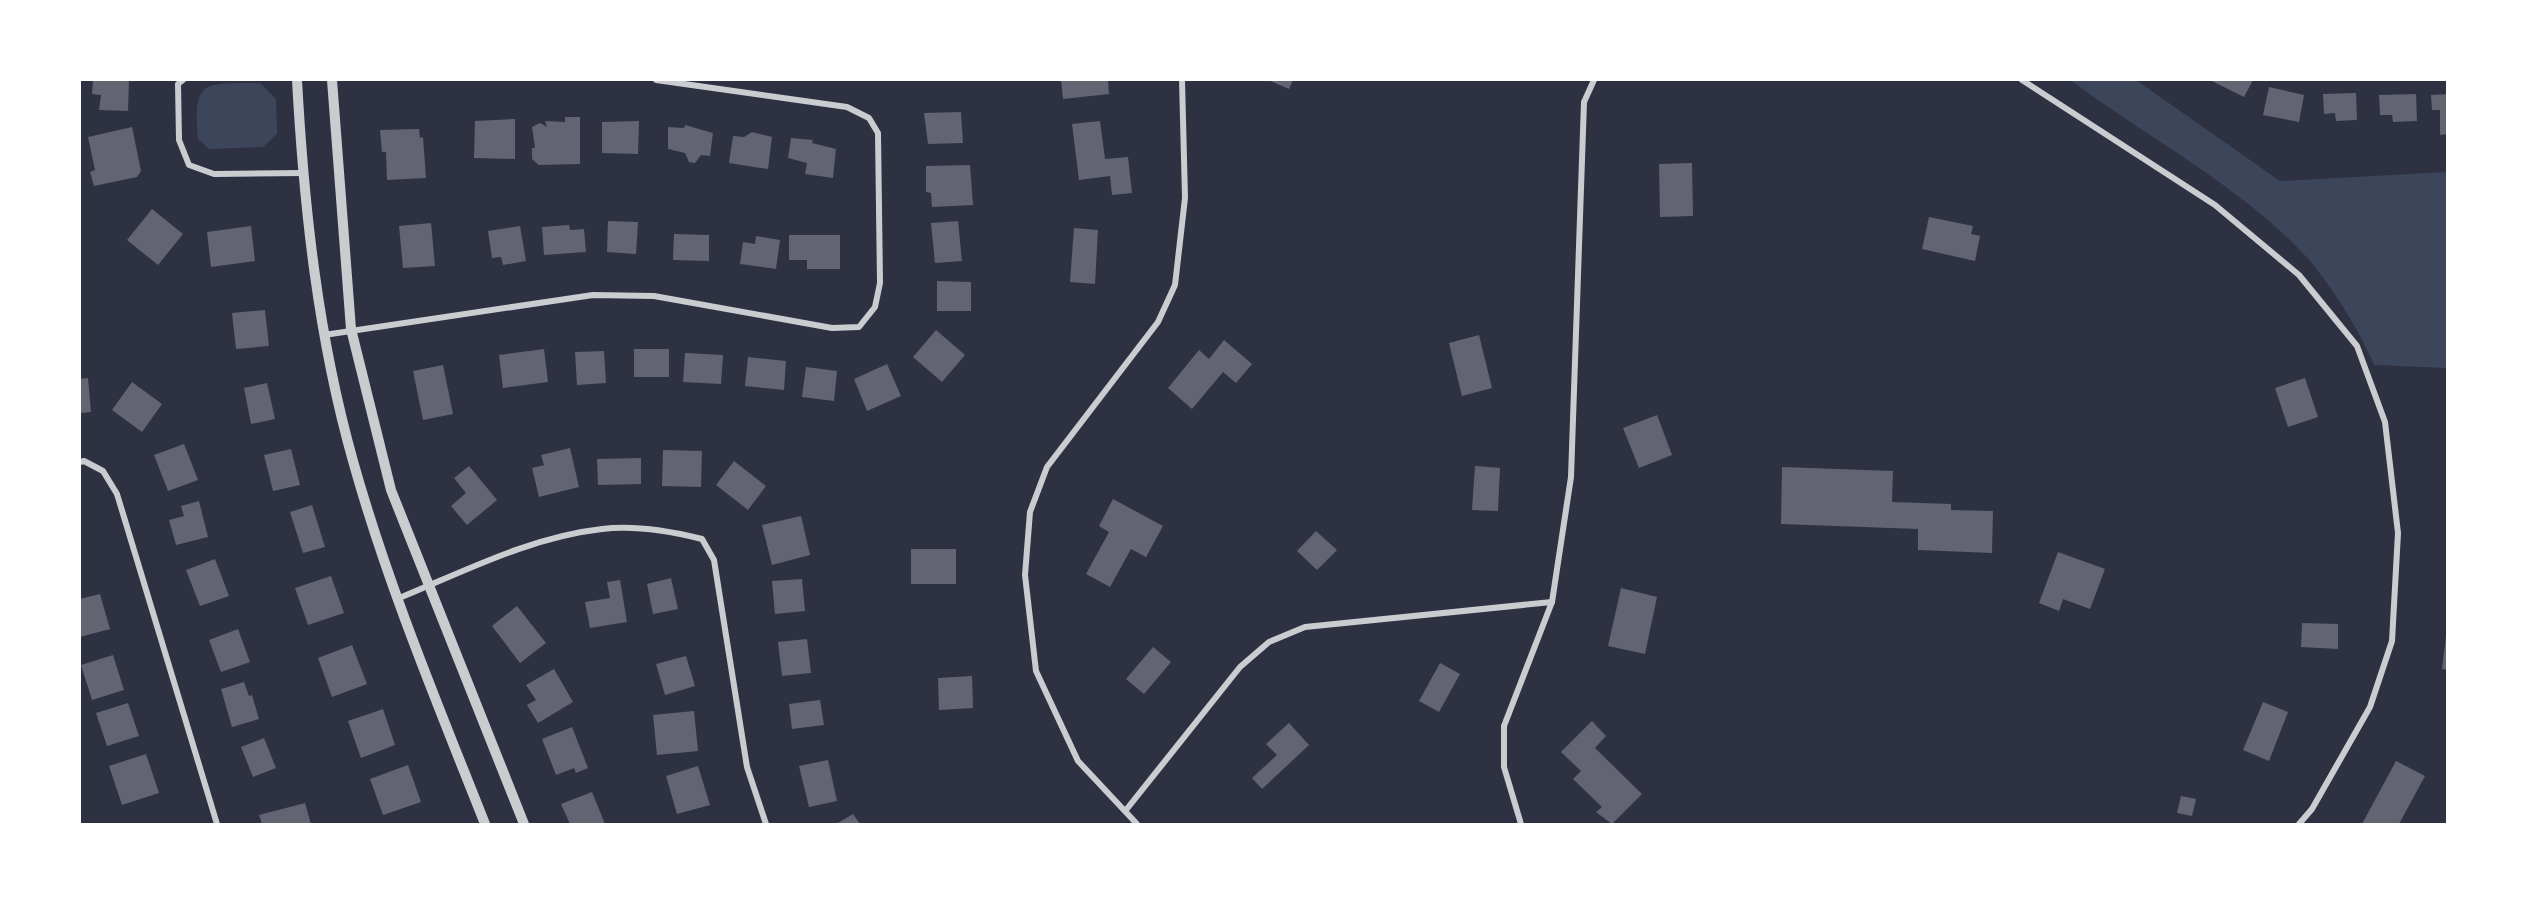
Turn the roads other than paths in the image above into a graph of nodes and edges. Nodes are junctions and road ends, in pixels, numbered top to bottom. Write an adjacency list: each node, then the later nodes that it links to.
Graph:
1 (183, 80): 8 (street)
2 (297, 80): 8 (street)
3 (332, 80): 9 (street)
4 (656, 80): 9 (street)
5 (1182, 80): 15 (street)
6 (1593, 80): 14 (street)
7 (2022, 80): 22 (street)
8 (302, 173): 10 (street)
9 (351, 329): 10 (street); 12 (street)
10 (324, 335): 13 (street)
11 (80, 462): 16 (street)
12 (428, 586): 13 (street); 18 (street); 19 (street)
13 (397, 600): 17 (street)
14 (1552, 602): 15 (street); 21 (street)
15 (1126, 810): 20 (street)
16 (217, 825)
17 (485, 825)
18 (524, 825)
19 (766, 825)
20 (1137, 825)
21 (1521, 825)
22 (2299, 825)

